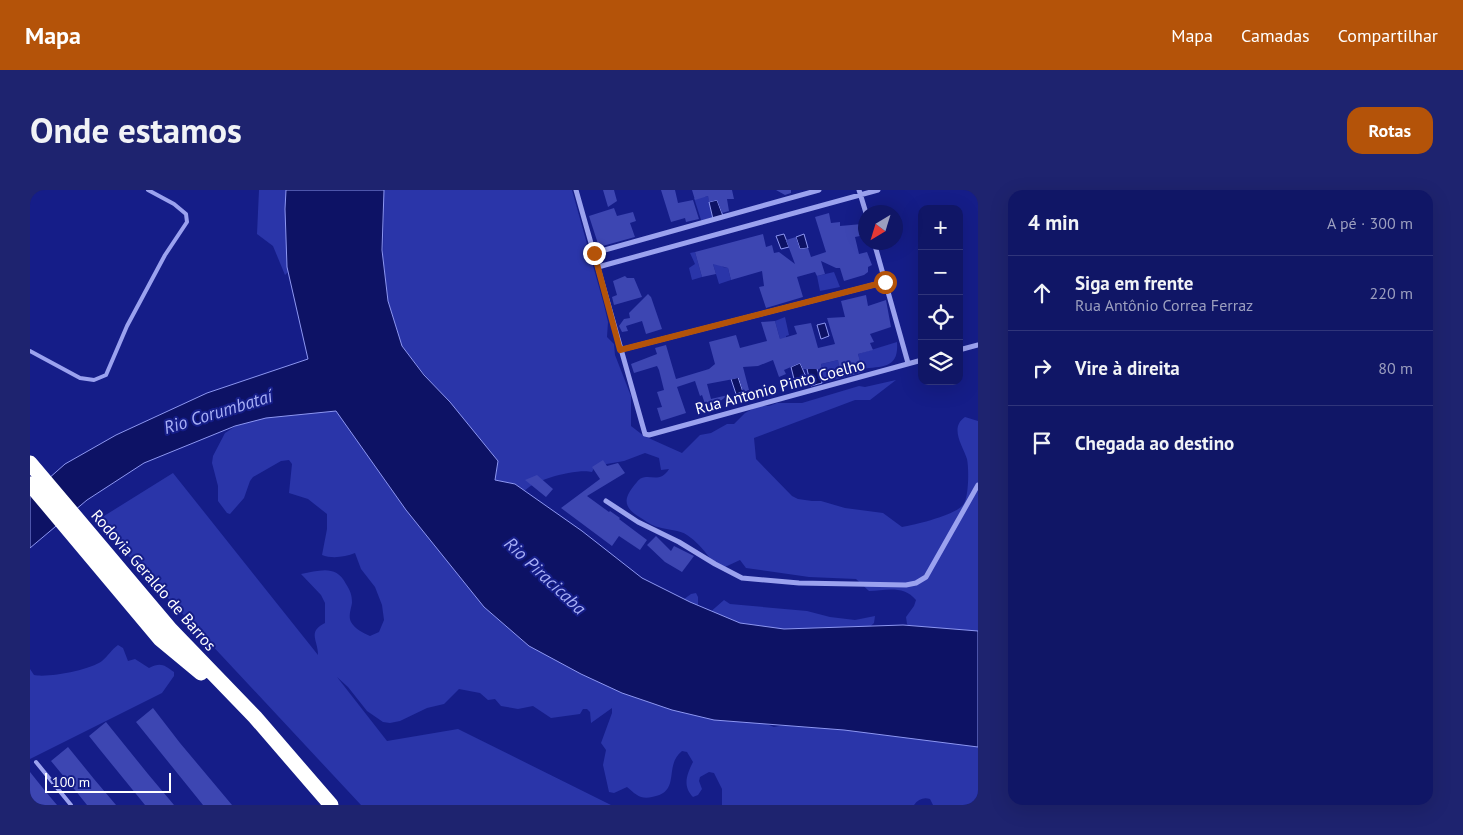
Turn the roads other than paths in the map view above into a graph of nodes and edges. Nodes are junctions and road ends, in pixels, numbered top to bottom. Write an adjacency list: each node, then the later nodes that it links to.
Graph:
1 (148, 190): 14 (lane)
2 (576, 190): 8 (street)
3 (819, 190): 8 (street)
4 (878, 190): 5 (street)
5 (860, 192): 6 (street); 9 (street)
6 (864, 205)
7 (876, 250): 10 (street)
8 (594, 253): 9 (street)
9 (598, 267): 13 (street)
10 (885, 282): 13 (street); 16 (street)
11 (978, 344): 12 (street)
12 (963, 349)
13 (620, 350): 16 (street, Rua Antonio Pinto Coelho)
14 (30, 351)
15 (918, 361): 16 (street, Rua Antonio Pinto Coelho)
16 (908, 363)
17 (30, 464): 21 (highway, Rodovia Geraldo de Barros)
18 (30, 484): 21 (highway, Rodovia Geraldo de Barros)
19 (978, 486): 20 (street)
20 (606, 501)
21 (76, 528): 24 (highway, Rodovia Geraldo de Barros)
22 (36, 762): 23 (lane)
23 (71, 805)
24 (331, 805)

